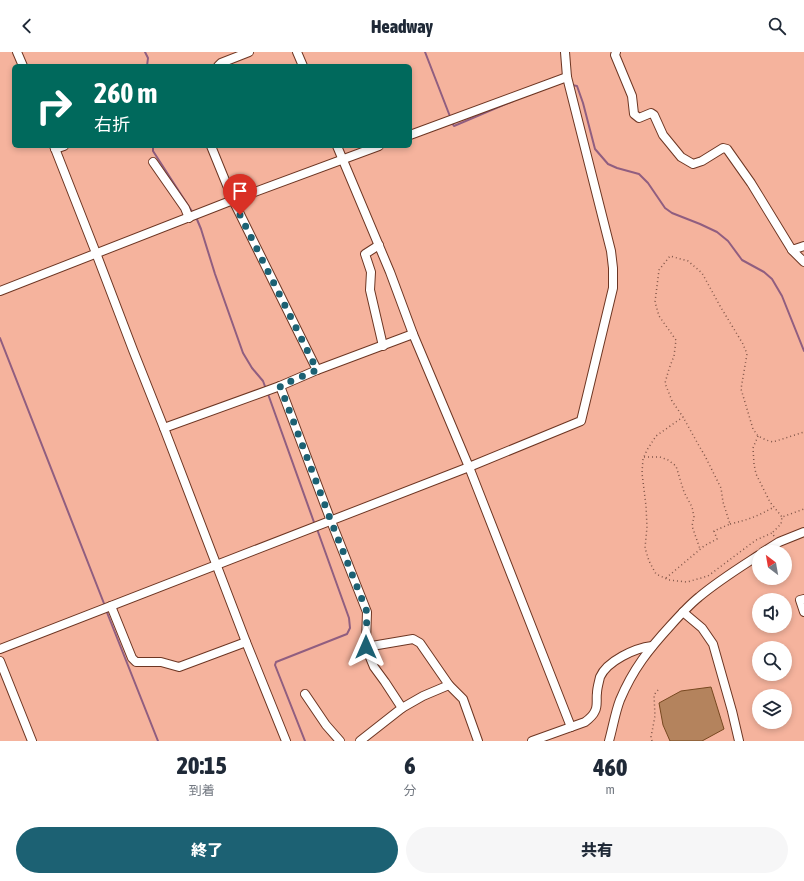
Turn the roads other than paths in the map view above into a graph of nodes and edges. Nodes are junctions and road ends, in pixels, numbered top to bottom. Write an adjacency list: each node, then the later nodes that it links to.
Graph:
1 (17, 52): 6 (street)
2 (249, 52): 7 (street)
3 (297, 52): 8 (street)
4 (565, 52): 9 (street)
5 (616, 52): 21 (street)
6 (22, 64)
7 (220, 64)
8 (302, 64)
9 (568, 77): 10 (street); 30 (street)
10 (412, 134)
11 (55, 148): 22 (street)
12 (212, 148): 17 (street)
13 (339, 148): 15 (street)
14 (373, 148): 15 (street)
15 (343, 159): 17 (street); 19 (street)
16 (153, 162): 18 (street)
17 (233, 200): 18 (street); 27 (street)
18 (189, 218): 22 (street)
19 (379, 245): 25 (street); 26 (street)
20 (804, 246): 21 (street)
21 (792, 250): 23 (street)
22 (96, 253): 24 (street); 29 (street)
23 (804, 262)
24 (0, 291)
25 (413, 334): 26 (street); 30 (street)
26 (383, 346): 27 (street)
27 (317, 370): 28 (street)
28 (280, 386): 29 (street); 31 (street)
29 (164, 428): 35 (street)
30 (469, 467): 31 (street); 48 (street)
31 (331, 521): 35 (street); 42 (street)
32 (804, 532): 33 (street)
33 (774, 545)
34 (752, 560): 38 (street)
35 (216, 565): 37 (street); 40 (street)
36 (804, 599): 39 (street)
37 (111, 606): 40 (street); 43 (street)
38 (683, 612): 41 (street); 56 (street)
39 (804, 612)
40 (246, 642): 50 (street)
41 (652, 646): 48 (street); 55 (street)
42 (366, 647): 45 (street); 47 (street)
43 (0, 649)
44 (0, 661): 49 (street)
45 (449, 685): 47 (street); 53 (street)
46 (305, 694): 51 (street)
47 (402, 708): 52 (street)
48 (571, 727): 54 (street)
49 (32, 741)
50 (286, 741)
51 (340, 741)
52 (360, 741)
53 (478, 741)
54 (532, 741)
55 (609, 741)
56 (739, 741)

